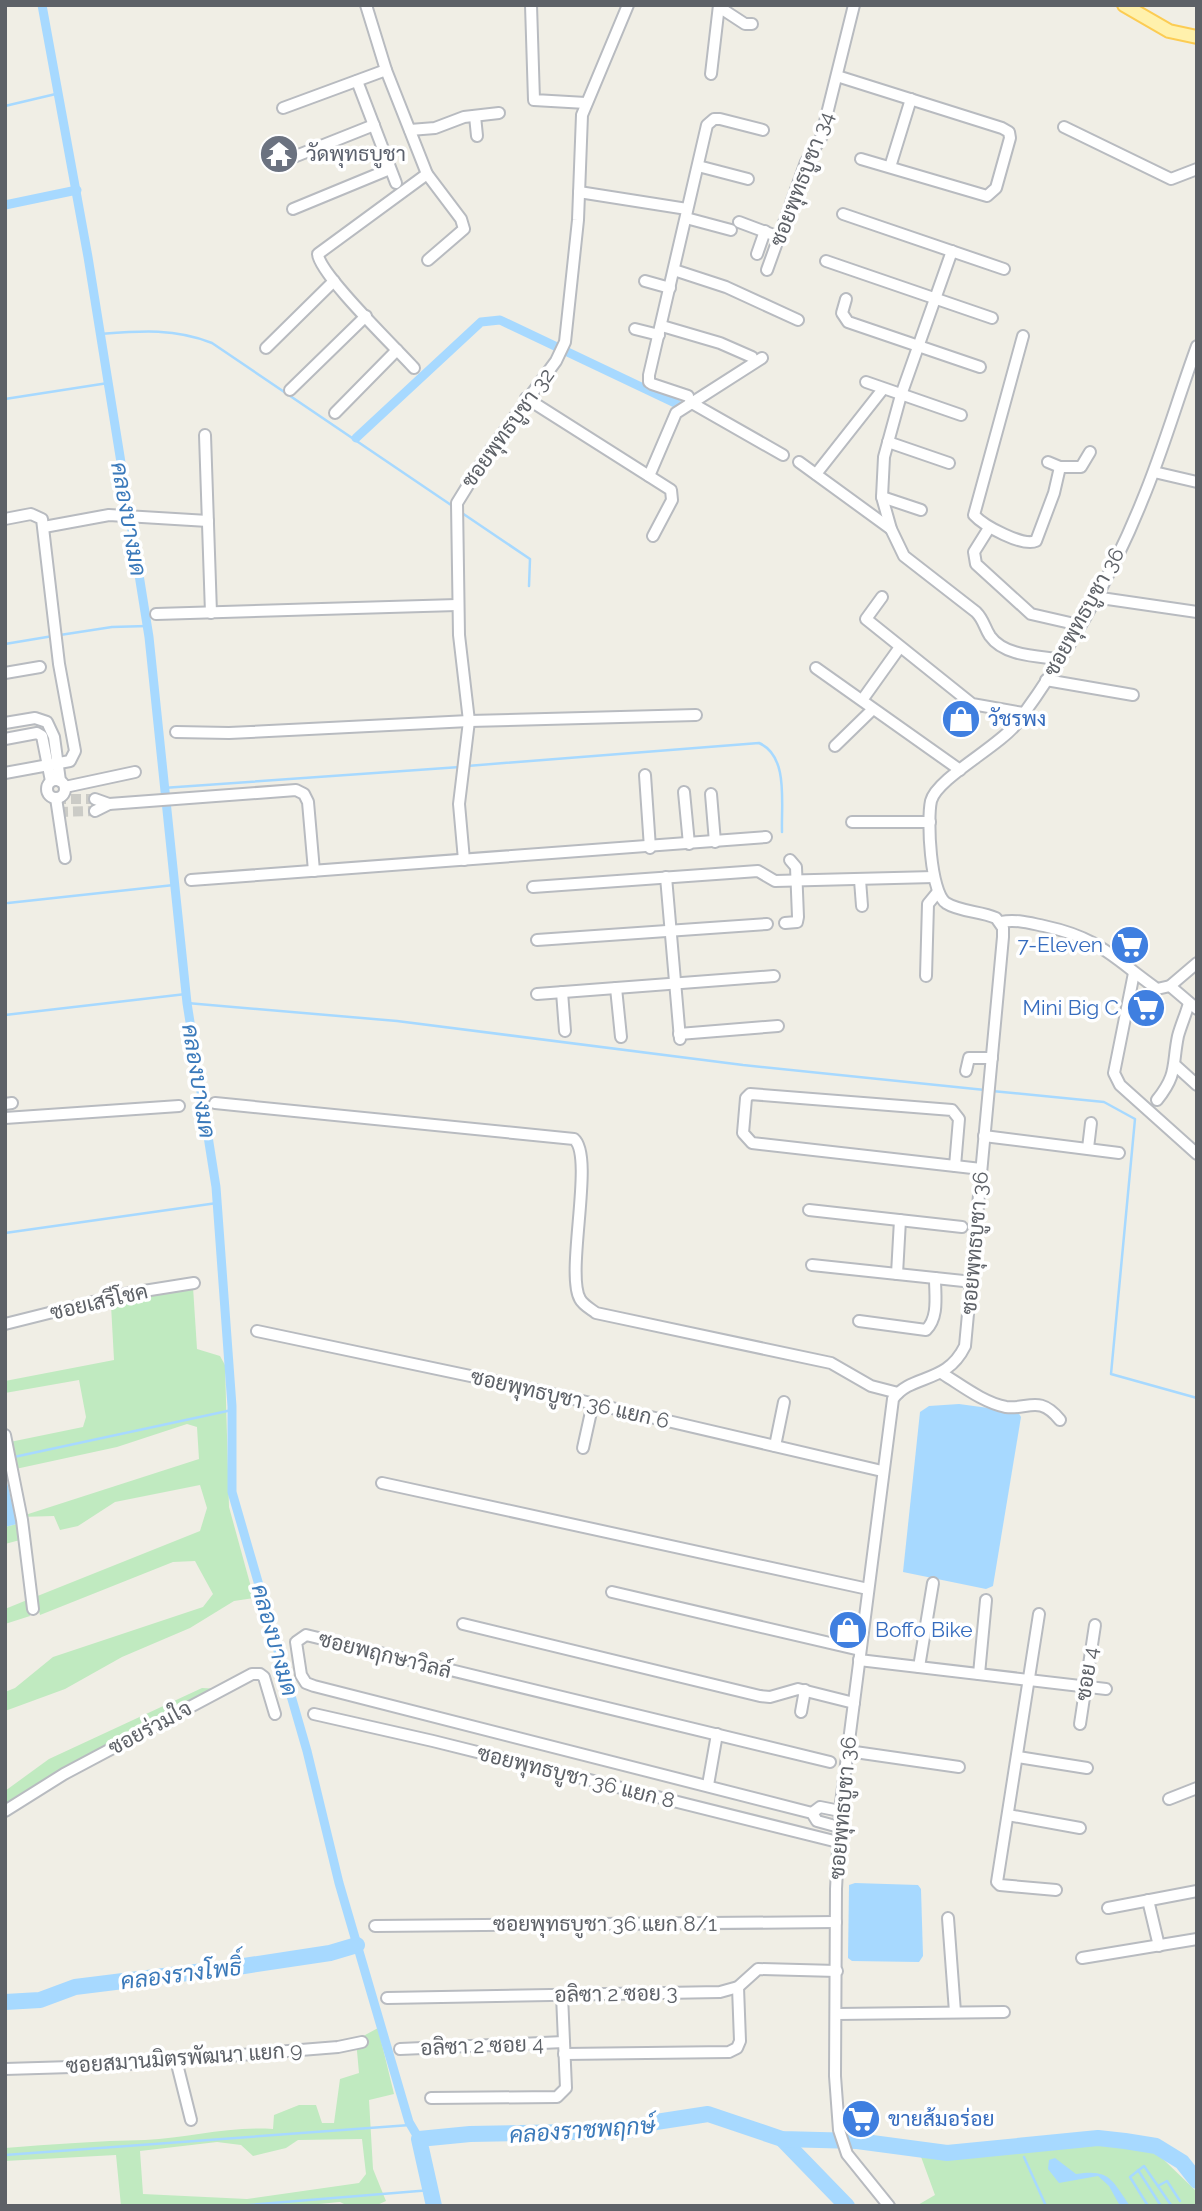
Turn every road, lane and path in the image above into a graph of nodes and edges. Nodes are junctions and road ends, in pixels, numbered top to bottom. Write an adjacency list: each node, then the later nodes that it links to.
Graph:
1 (366, 5): 9 (street)
2 (531, 5): 14 (street)
3 (628, 5): 14 (street, ซอยพุทธบูชา 32)
4 (854, 5): 11 (street, ซอยพุทธบูชา 34)
5 (1124, 5): 8 (main road)
6 (719, 6): 7 (street); 10 (street)
7 (752, 24)
8 (1197, 37)
9 (386, 70): 12 (street); 20 (street)
10 (711, 74)
11 (837, 76): 13 (street); 37 (street, ซอยพุทธบูชา 34)
12 (357, 81): 15 (street); 18 (street)
13 (911, 99): 26 (street); 26 (street)
14 (586, 103): 32 (street, ซอยพุทธบูชา 32)
15 (283, 108)
16 (499, 113): 17 (street)
17 (475, 116): 20 (street); 22 (street)
18 (374, 125): 23 (street); 27 (street)
19 (1064, 127): 28 (street)
20 (410, 130): 29 (street)
21 (763, 130): 25 (street)
22 (477, 136)
23 (291, 158)
24 (861, 159): 26 (street)
25 (698, 166): 30 (street); 34 (street)
26 (890, 167)
27 (390, 169): 31 (street); 33 (street)
28 (1197, 169)
29 (427, 174): 40 (street); 45 (street)
30 (748, 179)
31 (396, 183)
32 (579, 192): 34 (street); 66 (street, ซอยพุทธบูชา 32)
33 (293, 209)
34 (686, 214): 36 (street); 43 (street)
35 (843, 214): 38 (street)
36 (765, 231): 37 (street); 39 (street)
37 (779, 237): 44 (street, ซอยพุทธบูชา 34)
38 (952, 251): 42 (street); 49 (street)
39 (757, 254)
40 (428, 260)
41 (826, 261): 49 (street)
42 (1003, 269)
43 (674, 270): 47 (street); 52 (street)
44 (767, 270)
45 (334, 281): 50 (street); 58 (street)
46 (645, 281): 47 (street)
47 (670, 288): 54 (street)
48 (846, 299): 56 (street)
49 (934, 300): 51 (street); 56 (street)
50 (366, 316): 59 (street); 64 (street)
51 (992, 318)
52 (798, 320)
53 (635, 329): 54 (street)
54 (660, 331): 67 (street); 67 (street)
55 (1023, 336): 87 (street)
56 (917, 346): 60 (street); 65 (street)
57 (1197, 346): 78 (street, ซอยพุทธบูชา 36)
58 (266, 348)
59 (397, 350): 61 (street); 68 (street)
60 (980, 367)
61 (414, 368)
62 (866, 382): 63 (street)
63 (883, 388): 65 (street); 79 (street)
64 (290, 390)
65 (901, 395): 69 (street); 71 (street)
66 (526, 398): 80 (street); 92 (street, ซอยพุทธบูชา 32)
67 (689, 399): 73 (street); 80 (street)
68 (335, 413)
69 (961, 415)
70 (205, 435): 85 (street)
71 (888, 442): 76 (street); 82 (street)
72 (1090, 452): 77 (street)
73 (783, 455)
74 (799, 462): 79 (street)
75 (1048, 462): 77 (street)
76 (949, 463)
77 (1060, 467): 87 (street)
78 (1154, 472): 81 (street); 91 (street, ซอยพุทธบูชา 36)
79 (816, 474): 88 (street)
80 (649, 476): 89 (street)
81 (1197, 482)
82 (882, 497): 83 (street); 88 (street)
83 (921, 510)
84 (5, 519): 86 (street)
85 (208, 521): 86 (street); 94 (street)
86 (44, 527): 114 (street)
87 (989, 528): 96 (street)
88 (891, 529): 98 (street)
89 (653, 536)
90 (883, 597): 97 (street)
91 (1094, 597): 93 (street); 96 (street, ซอยพุทธบูชา 36)
92 (457, 606): 94 (street); 108 (street, ซอยพุทธบูชา 32)
93 (1197, 612)
94 (211, 613): 95 (street)
95 (156, 614)
96 (1079, 625): 98 (street, ซอยพุทธบูชา 36)
97 (901, 647): 104 (street); 106 (street)
98 (1058, 659): 102 (street, ซอยพุทธบูชา 36)
99 (40, 667): 101 (street)
100 (816, 668): 105 (street)
101 (5, 673)
102 (1046, 680): 103 (street); 106 (street, ซอยพุทธบูชา 36)
103 (1133, 695)
104 (865, 696)
105 (872, 710): 113 (street); 115 (street)
106 (1023, 713): 115 (street, ซอยพุทธบูชา 36)
107 (696, 716): 108 (street)
108 (469, 721): 111 (street); 132 (street, ซอยพุทธบูชา 32)
109 (5, 723): 110 (street)
110 (47, 732): 112 (street); 114 (street)
111 (176, 732)
112 (5, 739)
113 (835, 746)
114 (54, 765): 117 (street); 119 (street)
115 (960, 770): 126 (street, ซอยพุทธบูชา 36)
116 (135, 772): 119 (street)
117 (5, 773)
118 (645, 775): 130 (street)
119 (59, 783): 131 (street)
120 (684, 792): 129 (street)
121 (711, 794): 128 (street)
122 (95, 799): 123 (street)
123 (109, 804): 124 (street); 134 (street)
124 (95, 811)
125 (852, 822): 126 (street)
126 (930, 822): 136 (street, ซอยพุทธบูชา 36)
127 (766, 837): 128 (street)
128 (715, 842): 129 (street)
129 (689, 844): 130 (street)
130 (650, 848): 132 (street)
131 (65, 858)
132 (464, 860): 134 (street)
133 (790, 860): 139 (street)
134 (314, 871): 137 (street)
135 (666, 877): 139 (street); 140 (street); 146 (street)
136 (933, 877): 138 (street); 141 (street, ซอยพุทธบูชา 36)
137 (191, 880)
138 (860, 880): 139 (street); 142 (street)
139 (797, 882): 144 (street)
140 (533, 887)
141 (937, 893): 143 (street); 151 (street)
142 (862, 906)
143 (1001, 922): 149 (street); 161 (street, ซอยพุทธบูชา 36)
144 (785, 923)
145 (767, 924): 146 (street)
146 (670, 931): 147 (street); 152 (street)
147 (537, 940)
148 (1197, 963): 153 (street)
149 (1134, 973): 153 (street); 173 (street)
150 (774, 976): 152 (street)
151 (926, 976)
152 (675, 983): 154 (street); 158 (street)
153 (1170, 986): 157 (street)
154 (616, 988): 155 (street); 160 (street)
155 (562, 992): 156 (street); 159 (street)
156 (537, 994)
157 (1193, 1006): 162 (street)
158 (778, 1026)
159 (565, 1031)
160 (621, 1037)
161 (992, 1058): 163 (street); 170 (street, ซอยพุทธบูชา 36)
162 (1176, 1066): 164 (street); 165 (street)
163 (966, 1071)
164 (1197, 1085)
165 (1157, 1100)
166 (215, 1103): 188 (street)
167 (179, 1106): 168 (street)
168 (5, 1118)
169 (1091, 1123): 171 (street)
170 (984, 1136): 171 (street); 175 (street, ซอยพุทธบูชา 36)
171 (1088, 1148): 172 (street)
172 (1119, 1153)
173 (1197, 1154)
174 (955, 1166): 174 (street); 175 (street)
175 (981, 1169): 182 (street, ซอยพุทธบูชา 36)
176 (809, 1210): 177 (street)
177 (900, 1220): 178 (street); 180 (street)
178 (962, 1227)
179 (812, 1265): 180 (street)
180 (897, 1274): 181 (street)
181 (935, 1278): 182 (street); 184 (street)
182 (972, 1282): 187 (street, ซอยพุทธบูชา 36)
183 (194, 1283): 185 (street, ซอยเสรีโชค)
184 (859, 1321)
185 (5, 1324)
186 (257, 1331): 190 (street, ซอยพุทธบูชา 36 แยก 6)
187 (943, 1374): 188 (street, ซอยพุทธบูชา 36); 191 (street)
188 (898, 1393): 195 (street, ซอยพุทธบูชา 36)
189 (784, 1402): 193 (street)
190 (593, 1403): 193 (street, ซอยพุทธบูชา 36 แยก 6); 194 (street)
191 (1060, 1420)
192 (5, 1435): 201 (street)
193 (775, 1446): 195 (street, ซอยพุทธบูชา 36 แยก 6)
194 (583, 1448)
195 (883, 1471): 198 (street, ซอยพุทธบูชา 36)
196 (382, 1483): 198 (street)
197 (933, 1583): 206 (street)
198 (868, 1589): 205 (street, ซอยพุทธบูชา 36)
199 (612, 1592): 205 (street)
200 (986, 1600): 207 (street)
201 (33, 1609)
202 (1039, 1614): 208 (street)
203 (463, 1624): 211 (street)
204 (1095, 1625): 209 (street, ซอย 4)
205 (860, 1655): 206 (street); 212 (street, ซอยพุทธบูชา 36)
206 (919, 1667): 207 (street)
207 (979, 1674): 208 (street)
208 (1028, 1679): 209 (street); 219 (street)
209 (1084, 1685): 210 (street); 216 (street, ซอย 4)
210 (1106, 1689)
211 (805, 1690): 212 (street); 213 (street)
212 (854, 1703): 218 (street, ซอยพุทธบูชา 36)
213 (801, 1712)
214 (275, 1714): 226 (street, ซอยร่วมใจ)
215 (314, 1714): 232 (street, ซอยพุทธบูชา 36 แยก 8)
216 (1080, 1724)
217 (717, 1734): 220 (street, ซอยพฤกษาวิลล์); 223 (street); 223 (street, ซอยพฤกษาวิลล์)
218 (848, 1751): 221 (street); 227 (street, ซอยพุทธบูชา 36)
219 (1018, 1757): 222 (street); 229 (street)
220 (830, 1762)
221 (959, 1767)
222 (1087, 1768)
223 (708, 1785): 228 (street, ซอยพฤกษาวิลล์)
224 (1197, 1788): 225 (street)
225 (1169, 1799)
226 (5, 1811)
227 (840, 1811): 228 (street, ซอยพฤกษาวิลล์); 230 (street, ซอยพุทธบูชา 36)
228 (812, 1813): 230 (street, ซอยพฤกษาวิลล์)
229 (1008, 1815): 231 (street); 233 (street)
230 (839, 1827): 232 (street, ซอยพุทธบูชา 36)
231 (1080, 1828)
232 (838, 1842): 238 (street, ซอยพุทธบูชา 36)
233 (1056, 1890)
234 (1197, 1891): 235 (street)
235 (1149, 1900): 236 (street); 241 (street)
236 (1108, 1908)
237 (948, 1918): 248 (street)
238 (836, 1922): 239 (street, ซอยพุทธบูชา 36 แยก 8/1); 243 (street, ซอยพุทธบูชา 36)
239 (375, 1926)
240 (1197, 1939): 241 (street)
241 (1159, 1947): 242 (street)
242 (1082, 1958)
243 (837, 1971): 244 (street, อลิซา 2 ซอย 3); 249 (street, ซอยพุทธบูชา 36)
244 (738, 1987): 245 (street, อลิซา 2 ซอย 3); 251 (street, อลิซา 2 ซอย 4)
245 (562, 1994): 246 (street, อลิซา 2 ซอย 3); 251 (street)
246 (387, 1998)
247 (1003, 2011): 248 (street)
248 (955, 2012): 249 (street)
249 (837, 2014): 257 (street, ซอยพุทธบูชา 36)
250 (362, 2042): 253 (street, ซอยสมานมิตรพัฒนา แยก 9)
251 (564, 2048): 252 (street, อลิซา 2 ซอย 4); 255 (street)
252 (400, 2049)
253 (176, 2060): 254 (street, ซอยสมานมิตรพัฒนา แยก 9); 256 (street)
254 (5, 2069)
255 (431, 2098)
256 (191, 2120)
257 (889, 2206)

